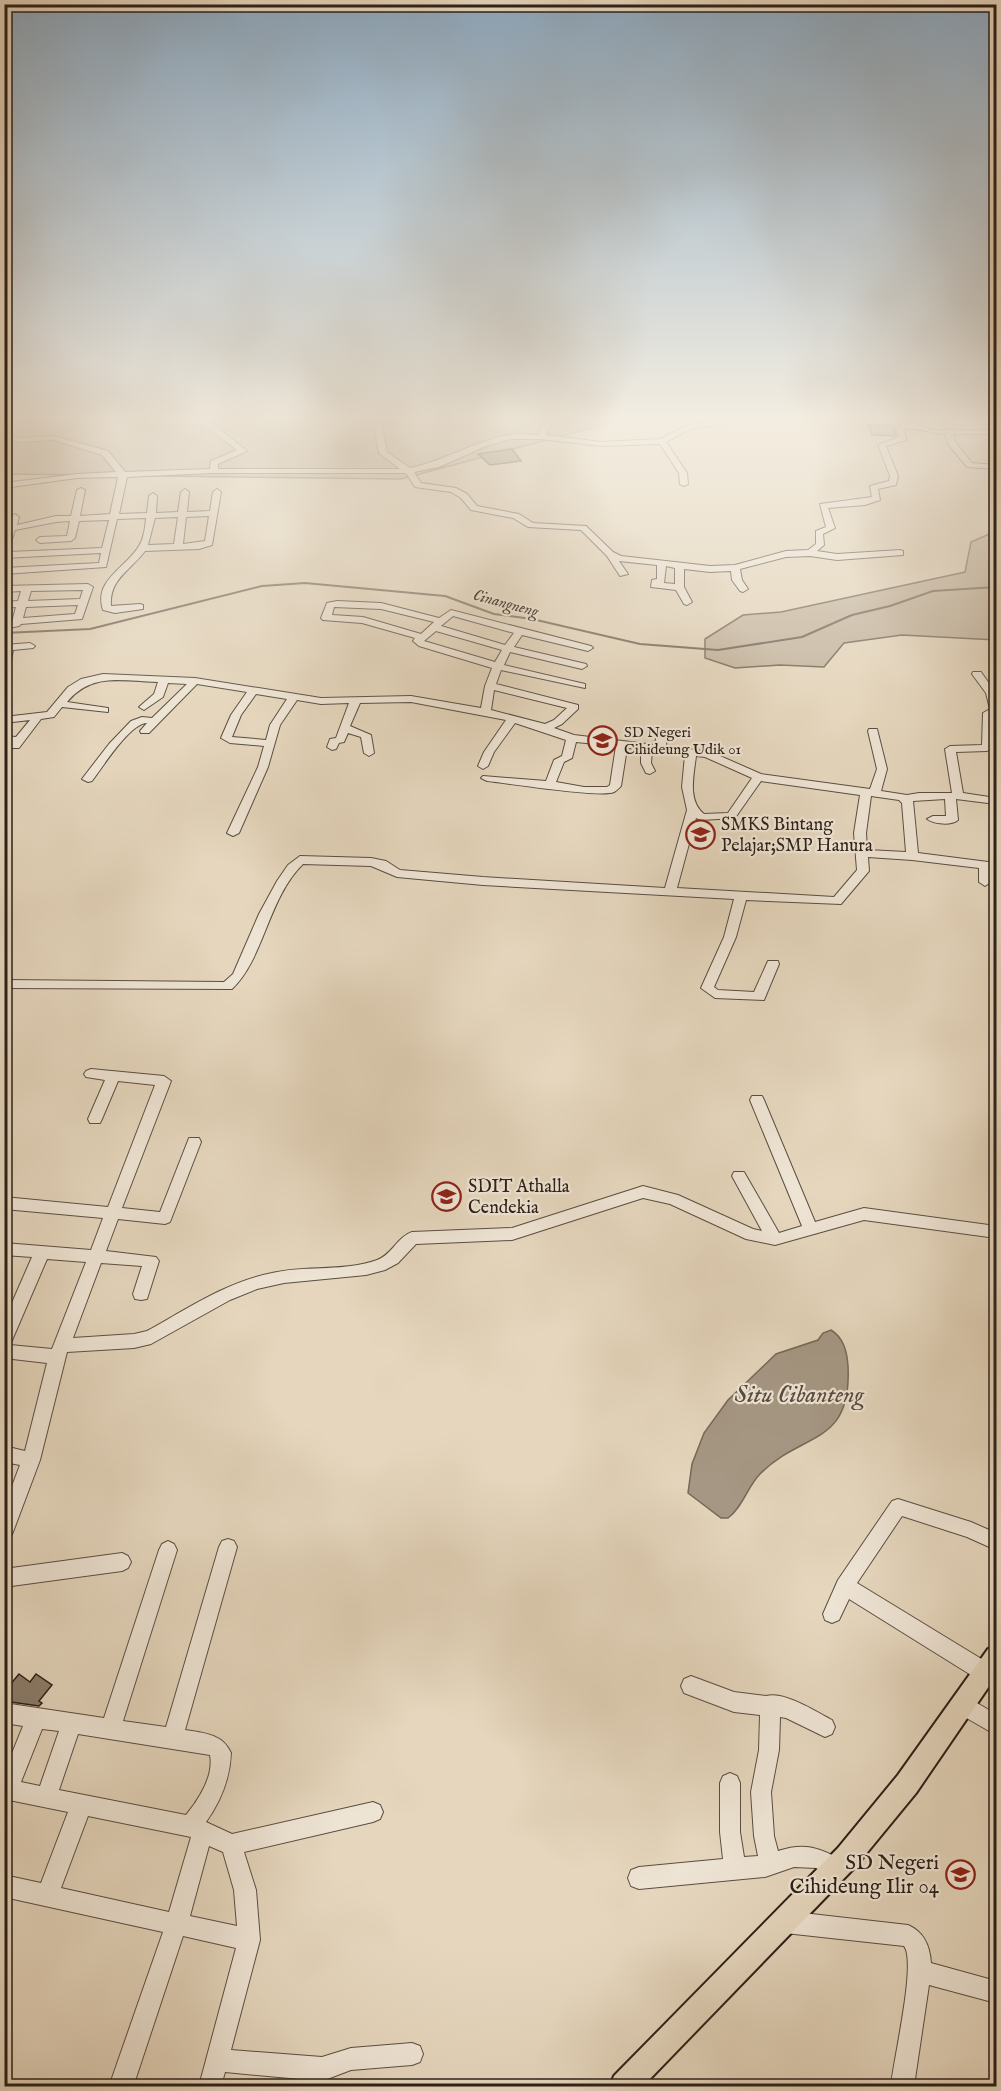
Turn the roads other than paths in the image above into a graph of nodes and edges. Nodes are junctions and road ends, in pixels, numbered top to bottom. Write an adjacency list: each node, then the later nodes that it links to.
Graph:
1 (215, 513): 17 (street)
2 (77, 514): 11 (street)
3 (115, 514): 10 (street)
4 (183, 514): 5 (street); 8 (street); 17 (street)
5 (196, 514)
6 (501, 514): 25 (street)
7 (826, 514): 20 (street)
8 (150, 516): 10 (street); 18 (street)
9 (15, 517): 13 (street)
10 (114, 517): 11 (street); 19 (street)
11 (76, 519): 12 (street); 15 (street)
12 (45, 521): 13 (street); 16 (street)
13 (8, 529): 21 (street)
14 (83, 537): 15 (street)
15 (71, 538): 16 (street)
16 (40, 540): 22 (street)
17 (178, 547): 18 (street)
18 (143, 548): 26 (street)
19 (107, 550): 22 (street); 30 (street)
20 (810, 552): 24 (street); 29 (street)
21 (4, 553): 22 (street)
22 (36, 553)
23 (195, 553): 26 (street)
24 (900, 553)
25 (610, 554): 27 (street); 31 (street)
26 (135, 555): 40 (street)
27 (662, 564): 28 (street); 32 (street)
28 (680, 566): 29 (street); 32 (street)
29 (735, 568): 35 (street)
30 (4, 571)
31 (623, 574)
32 (679, 587): 37 (street)
33 (27, 588): 34 (street); 36 (street); 38 (street)
34 (4, 589)
35 (743, 589)
36 (84, 602): 38 (street); 41 (street)
37 (687, 602)
38 (22, 604): 39 (street); 41 (street)
39 (4, 605)
40 (140, 607)
41 (18, 621): 43 (street)
42 (436, 624): 44 (street); 45 (street); 45 (street); 49 (street)
43 (4, 626)
44 (520, 632): 48 (street); 49 (street)
45 (422, 637): 50 (street)
46 (30, 646): 47 (street)
47 (7, 648): 52 (street)
48 (588, 648)
49 (508, 649): 50 (street); 51 (street)
50 (497, 666): 56 (street); 57 (street)
51 (582, 666)
52 (4, 671)
53 (977, 674): 64 (street)
54 (164, 678): 55 (street); 61 (street); 62 (street)
55 (195, 681): 58 (street); 69 (street)
56 (490, 686): 65 (street); 71 (street)
57 (581, 686)
58 (253, 691): 59 (street); 77 (street)
59 (293, 698): 60 (street); 77 (street)
60 (356, 702): 65 (street); 70 (street)
61 (59, 704): 63 (street); 66 (street)
62 (144, 707)
63 (104, 710)
64 (996, 711): 91 (street)
65 (486, 712): 67 (street)
66 (37, 718): 68 (street); 76 (street)
67 (513, 718): 71 (street); 84 (street)
68 (4, 720)
69 (155, 721): 72 (street); 88 (street)
70 (344, 728): 80 (street); 83 (street)
71 (545, 728): 75 (street)
72 (145, 731)
73 (873, 731): 90 (street)
74 (662, 732): 81 (street)
75 (572, 738): 78 (street); 89 (street)
76 (4, 739)
77 (269, 743): 96 (street)
78 (622, 744): 79 (street); 89 (street)
79 (647, 746): 81 (street); 85 (street)
80 (332, 747)
81 (660, 748): 82 (street)
82 (691, 751): 86 (street); 94 (street)
83 (369, 753)
84 (483, 766)
85 (650, 771)
86 (758, 777): 90 (street); 94 (street)
87 (487, 778): 89 (street)
88 (88, 779)
89 (550, 784)
90 (871, 793): 92 (street); 97 (street)
91 (954, 796): 92 (street); 93 (street); 95 (street)
92 (906, 800): 98 (street)
93 (996, 801)
94 (692, 811): 101 (street)
95 (933, 819)
96 (233, 832)
97 (863, 854): 98 (street); 102 (street)
98 (912, 856): 99 (street)
99 (991, 866): 100 (street)
100 (985, 882)
101 (670, 891): 102 (street); 104 (street)
102 (741, 895): 103 (street)
103 (773, 964)
104 (4, 984)
105 (91, 1074): 106 (street)
106 (114, 1075): 108 (street); 112 (street)
107 (757, 1100): 113 (street)
108 (96, 1119)
109 (194, 1142): 112 (street)
110 (739, 1176): 115 (street)
111 (4, 1203): 112 (street)
112 (112, 1214): 118 (street)
113 (811, 1230): 114 (street); 115 (street)
114 (996, 1232)
115 (775, 1239): 122 (street)
116 (4, 1249): 117 (street)
117 (42, 1252): 118 (street); 120 (street)
118 (97, 1257): 119 (street); 122 (street)
119 (141, 1294)
120 (4, 1341)
121 (4, 1351): 122 (street)
122 (59, 1351): 124 (street)
123 (4, 1455): 124 (street)
124 (31, 1460): 125 (street)
125 (4, 1532)
126 (996, 1542): 131 (street)
127 (228, 1547): 143 (street)
128 (168, 1550): 142 (street)
129 (123, 1562): 130 (street)
130 (4, 1578)
131 (845, 1586): 132 (street); 133 (street)
132 (832, 1614)
133 (991, 1665): 136 (main road)
134 (691, 1686): 135 (street)
135 (770, 1704): 141 (street); 151 (street)
136 (963, 1705): 140 (street); 152 (main road)
137 (4, 1713): 138 (street)
138 (36, 1717): 139 (street); 145 (street)
139 (72, 1722): 142 (street); 146 (street)
140 (996, 1725)
141 (825, 1726)
142 (110, 1729): 143 (street)
143 (173, 1739): 149 (street)
144 (730, 1783): 153 (street)
145 (6, 1790): 146 (street)
146 (46, 1799): 147 (street)
147 (81, 1806): 149 (street); 156 (street)
148 (373, 1812): 150 (street)
149 (197, 1828): 150 (street); 158 (street)
150 (231, 1845): 159 (street)
151 (771, 1864): 152 (street); 153 (street)
152 (837, 1868): 157 (main road)
153 (735, 1870): 154 (street)
154 (639, 1878)
155 (4, 1886): 156 (street)
156 (47, 1896): 158 (street)
157 (785, 1922): 160 (street); 166 (main road)
158 (177, 1923): 159 (street); 164 (street)
159 (249, 1940): 163 (street)
160 (920, 1971): 161 (street); 167 (street)
161 (996, 1992)
162 (412, 2054): 163 (street)
163 (218, 2060): 165 (street)
164 (124, 2086)
165 (210, 2086)
166 (624, 2086)
167 (903, 2086)

